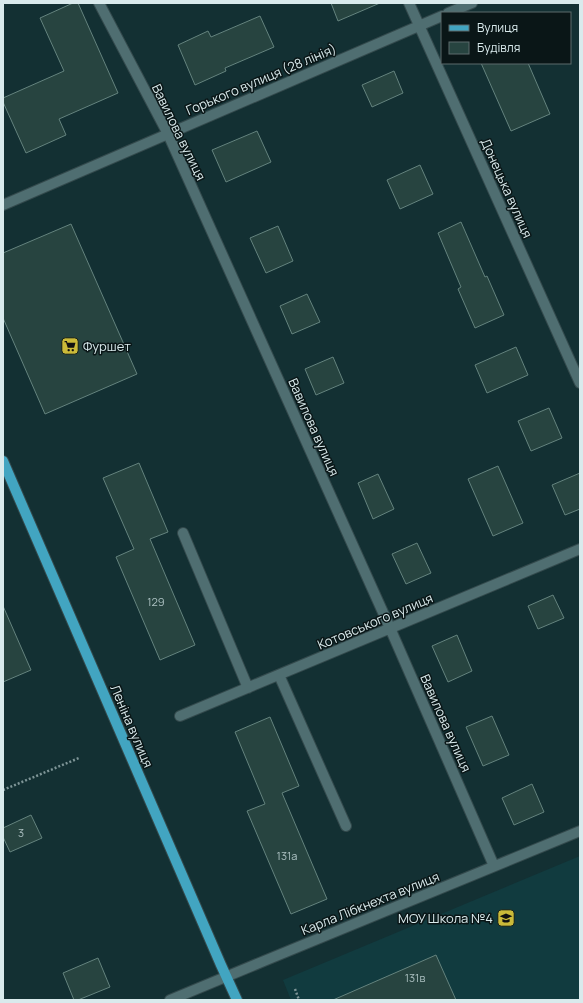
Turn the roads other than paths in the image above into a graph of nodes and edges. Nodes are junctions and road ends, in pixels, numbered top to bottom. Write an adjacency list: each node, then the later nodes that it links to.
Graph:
1 (99, 3): 7 (street, Вавилова вулиця)
2 (410, 3): 6 (street, Донецька вулиця)
3 (472, 3): 4 (street)
4 (450, 12)
5 (441, 16): 6 (street, Горького вулиця (28 лiнiя))
6 (420, 26): 7 (street, Горького вулиця (28 лiнiя)); 9 (street, Донецька вулиця)
7 (168, 134): 8 (street, Горького вулиця (28 лiнiя)); 13 (street, Вавилова вулиця)
8 (3, 205)
9 (580, 383)
10 (3, 461): 20 (main road, Леніна вулиця)
11 (183, 533): 15 (street)
12 (580, 549): 13 (street, Котовського вулиця)
13 (390, 628): 14 (street, Котовського вулиця); 19 (street, Вавилова вулиця)
14 (279, 674): 15 (street, Котовського вулиця); 17 (street)
15 (248, 688): 16 (street, Котовського вулиця)
16 (180, 716)
17 (346, 826)
18 (580, 831): 19 (street, Карла Лібкнехта вулиця)
19 (494, 866): 20 (street, Карла Лібкнехта вулиця)
20 (226, 976): 21 (street, Карла Лібкнехта вулиця); 22 (main road, Леніна вулиця)
21 (170, 1000)
22 (238, 1000)

